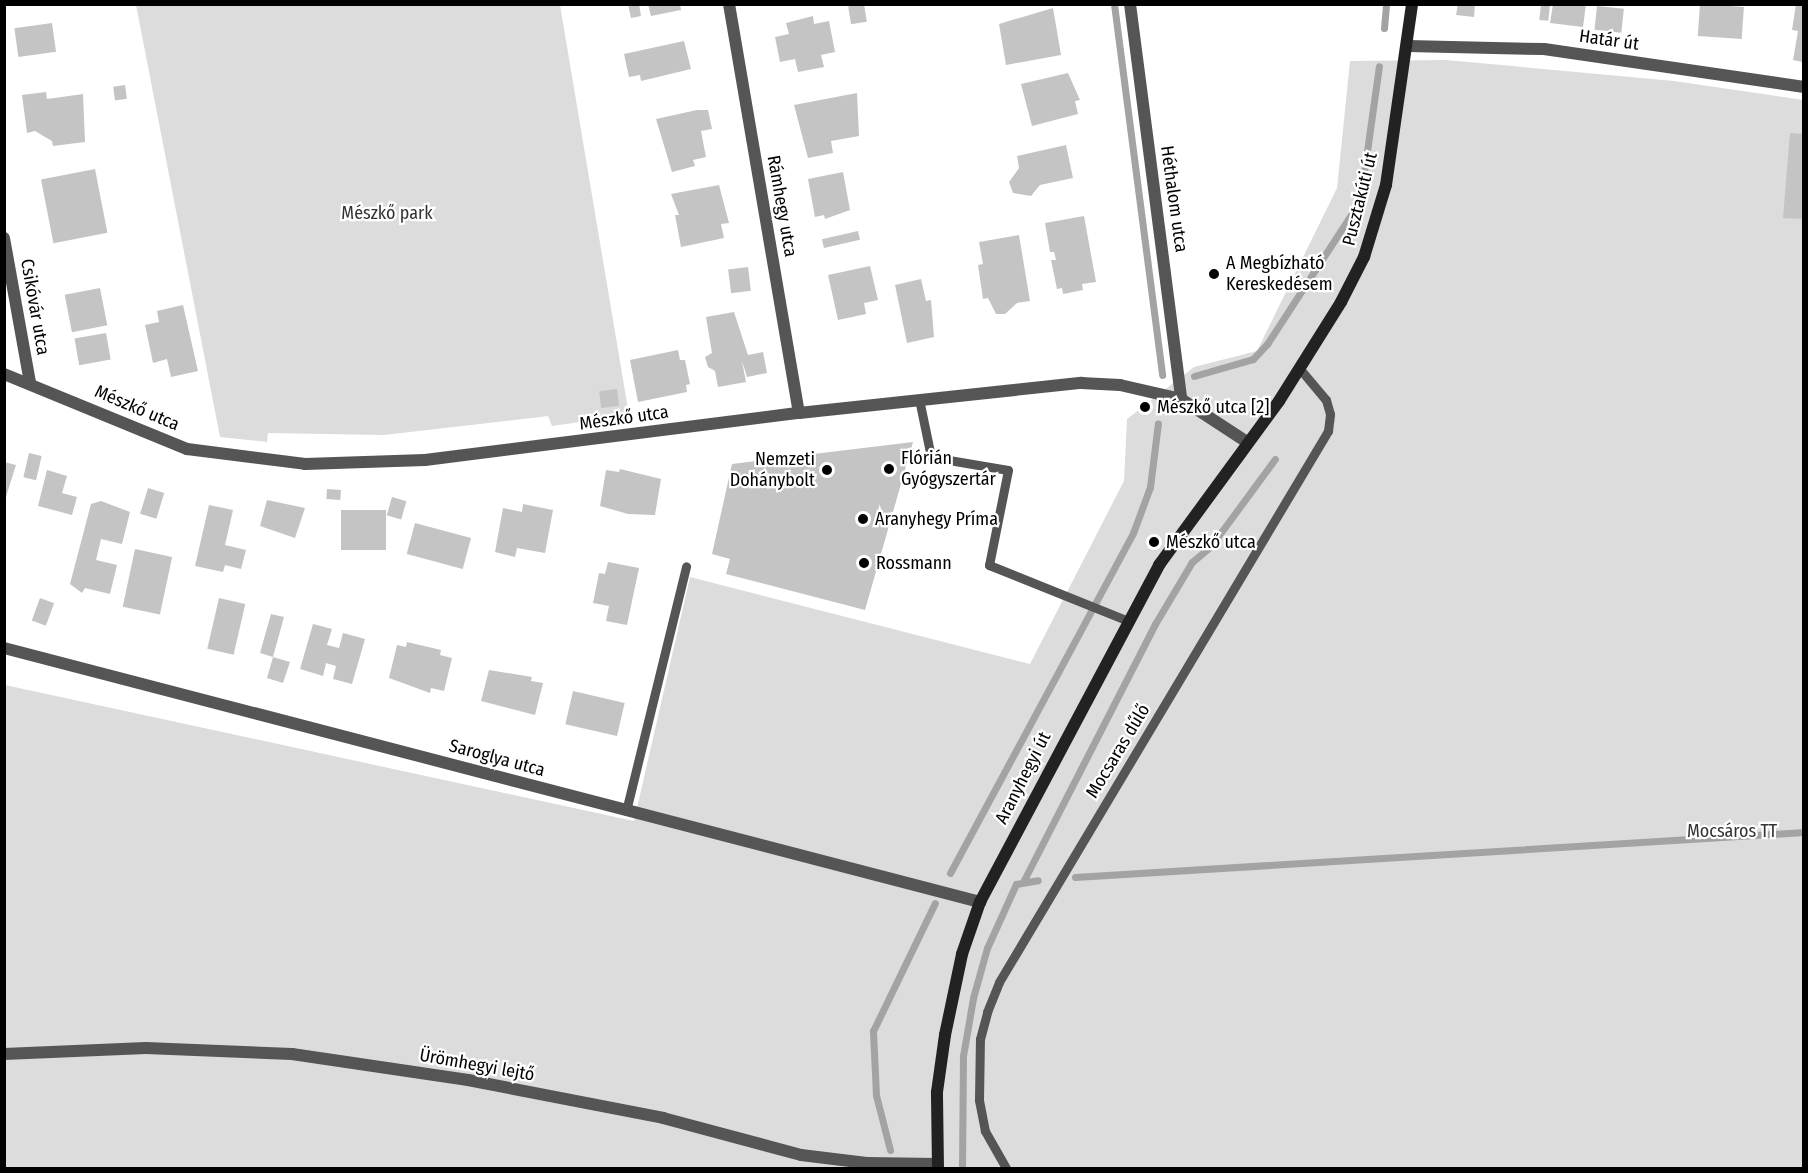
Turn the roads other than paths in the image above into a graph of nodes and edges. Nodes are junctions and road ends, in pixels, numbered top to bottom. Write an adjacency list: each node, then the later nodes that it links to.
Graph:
1 (729, 4): 12 (street, Rámhegy utca)
2 (1130, 4): 11 (street, Héthalom utca)
3 (1412, 4): 4 (street, Pusztakúti út)
4 (1408, 46): 5 (street, Határ út); 7 (street, Pusztakúti út)
5 (1803, 87)
6 (4, 238): 9 (street, Csikóvár utca)
7 (1300, 369): 13 (street, Pusztakúti út); 21 (lane, Mocsaras dűlő)
8 (4, 374): 9 (street, Mészkő utca)
9 (30, 383): 12 (street, Mészkő utca)
10 (919, 399): 11 (street, Mészkő utca); 12 (street, Mészkő utca); 15 (lane)
11 (1181, 399): 13 (street, Mészkő utca)
12 (799, 413)
13 (1247, 442): 15 (street, Aranyhegyi út)
14 (686, 566): 17 (lane)
15 (1128, 621): 18 (street, Aranyhegyi út)
16 (4, 648): 17 (street, Saroglya utca)
17 (626, 811): 18 (street, Saroglya utca)
18 (980, 902): 20 (street, Aranyhegyi út)
19 (4, 1054): 20 (street, Ürömhegyi lejtő)
20 (938, 1166)
21 (1006, 1168)

